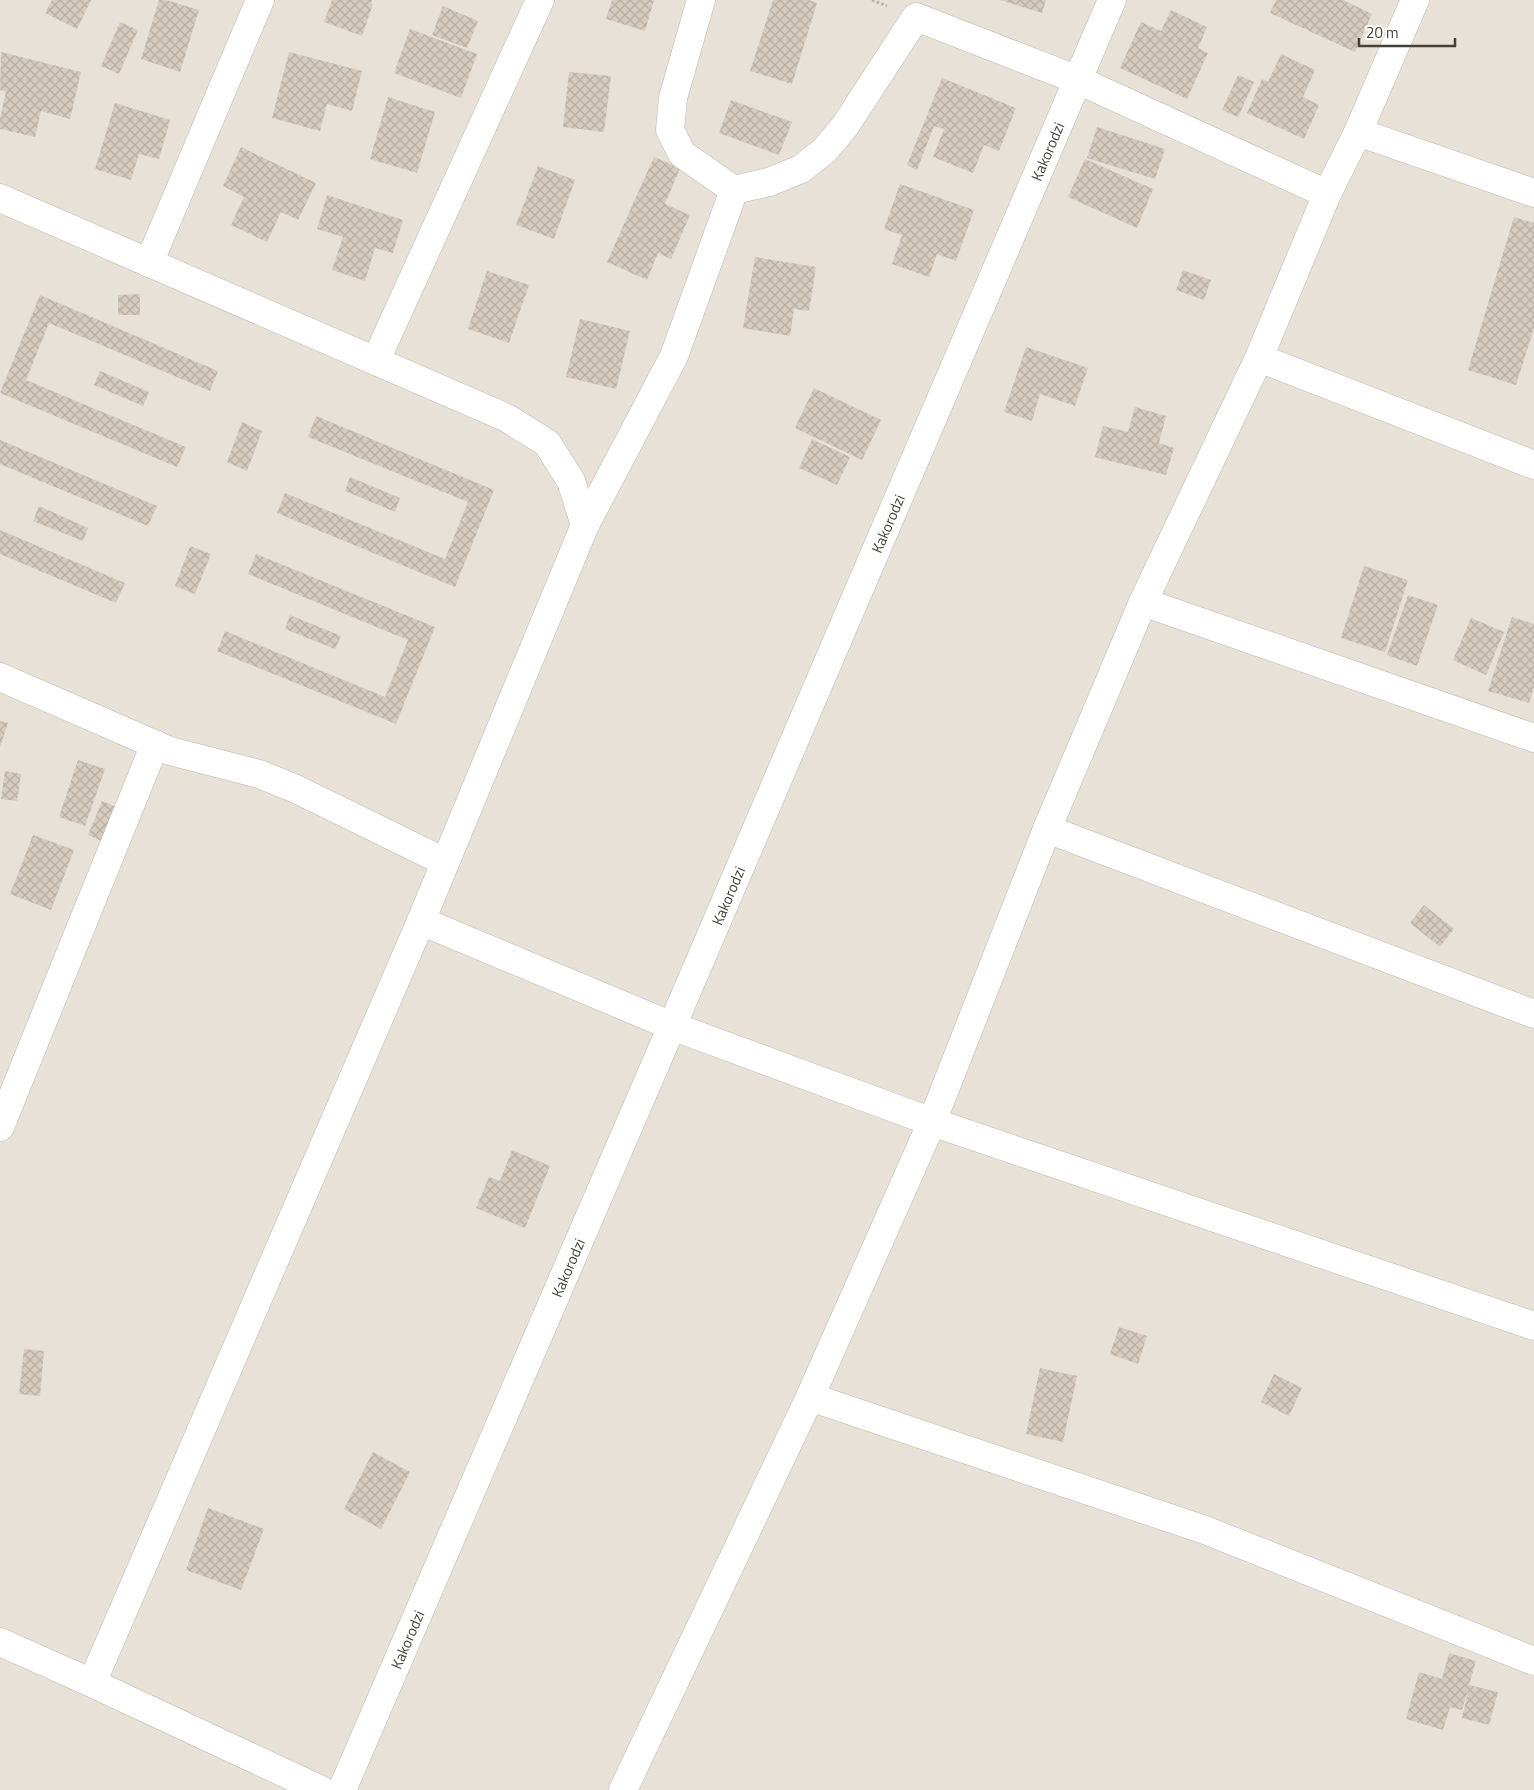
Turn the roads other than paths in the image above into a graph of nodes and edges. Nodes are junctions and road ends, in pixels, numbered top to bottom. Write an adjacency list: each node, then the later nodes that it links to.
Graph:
1 (260, 0): 13 (street)
2 (540, 0): 15 (street)
3 (701, 0): 9 (street)
4 (1112, 0): 7 (street, Kakorodzi)
5 (1415, 0): 8 (street)
6 (919, 8): 7 (street); 9 (street)
7 (1078, 80): 11 (street); 26 (street, Kakorodzi)
8 (1358, 132): 10 (street); 11 (street)
9 (734, 190): 17 (street)
10 (1534, 193)
11 (1327, 194): 14 (street)
12 (0, 198): 13 (street)
13 (149, 263): 15 (street)
14 (1260, 358): 16 (street); 18 (street)
15 (376, 360): 17 (street)
16 (1534, 465)
17 (585, 525): 23 (street)
18 (1143, 602): 20 (street); 22 (street)
19 (0, 677): 21 (street)
20 (1534, 738)
21 (155, 744): 23 (street); 28 (street)
22 (1047, 829): 25 (street); 27 (street)
23 (445, 862): 24 (street)
24 (421, 921): 26 (street); 33 (street)
25 (1534, 1014)
26 (672, 1026): 27 (street); 35 (street, Kakorodzi)
27 (932, 1122): 29 (street); 30 (street)
28 (0, 1127)
29 (1534, 1326)
30 (810, 1397): 32 (street); 36 (street)
31 (0, 1642): 33 (street)
32 (1534, 1661)
33 (92, 1683): 34 (street)
34 (321, 1790)
35 (342, 1790)
36 (623, 1790)

